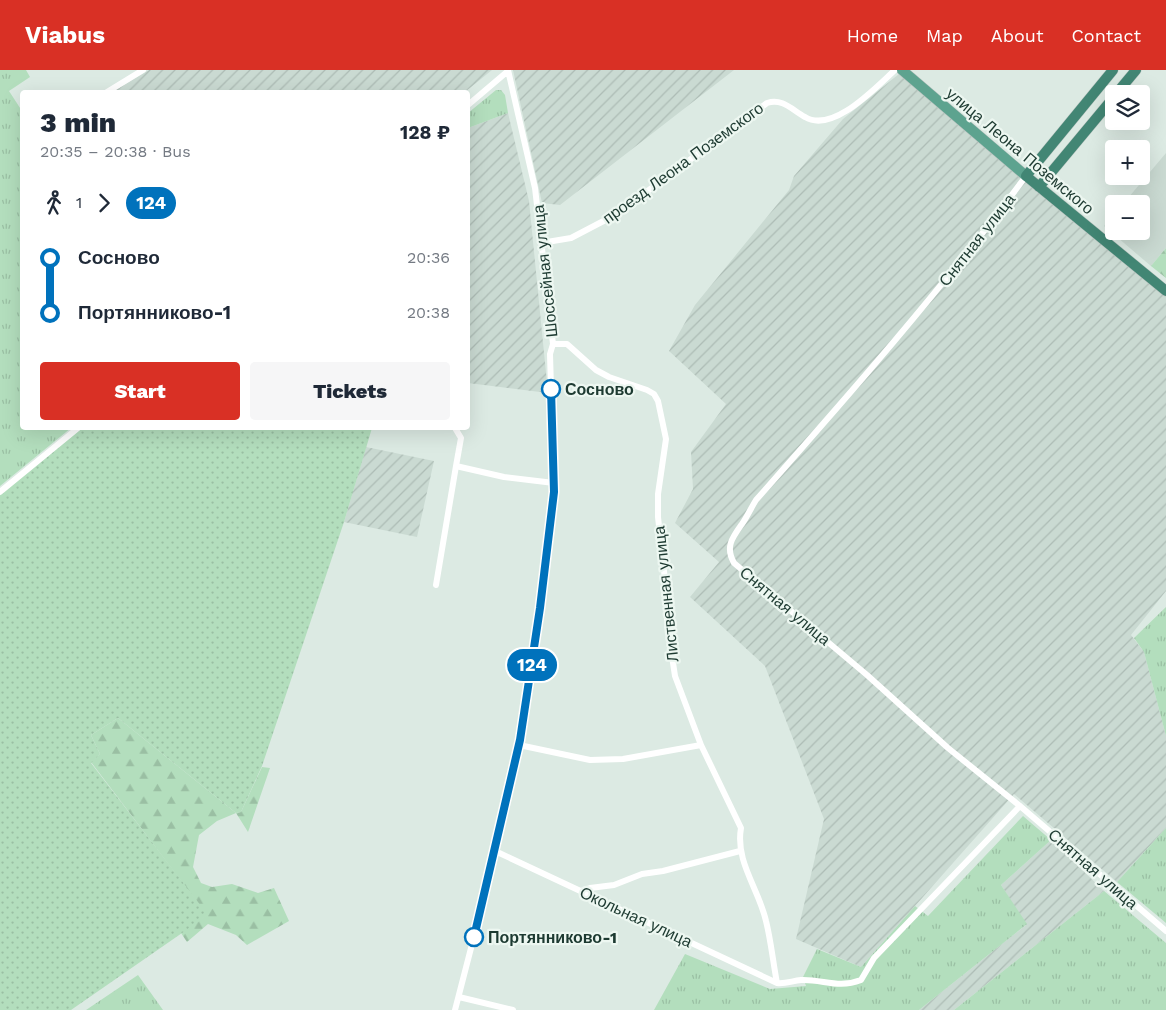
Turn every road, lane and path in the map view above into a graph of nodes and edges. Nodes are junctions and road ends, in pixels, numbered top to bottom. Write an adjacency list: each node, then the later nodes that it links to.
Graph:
1 (143, 70): 8 (street)
2 (895, 70): 13 (street, проезд Леона Поземского)
3 (902, 70): 11 (main road, улица Леона Поземского)
4 (1113, 70): 11 (highway)
5 (1136, 70): 7 (highway)
6 (508, 71): 9 (street); 13 (street, Шоссейная улица)
7 (1123, 85)
8 (110, 90)
9 (470, 103)
10 (1105, 107): 12 (highway)
11 (1026, 176): 12 (highway, улица Леона Поземского); 24 (street, Снятная улица)
12 (1039, 187): 14 (highway, улица Леона Поземского)
13 (541, 243): 15 (street, Шоссейная улица)
14 (1166, 291)
15 (553, 344): 19 (street, Шоссейная улица); 23 (street, Лиственная улица)
16 (76, 430): 20 (street)
17 (456, 430): 18 (street)
18 (456, 466): 19 (street); 21 (street)
19 (554, 483): 22 (street, Шоссейная улица)
20 (0, 492)
21 (436, 584)
22 (519, 745): 23 (street); 26 (street, Шоссейная улица)
23 (701, 745): 25 (street, Лиственная улица)
24 (1020, 806): 28 (street, Снятная улица); 29 (street)
25 (740, 851): 27 (street); 29 (street, Лиственная улица)
26 (495, 852): 27 (street, Окольная улица); 30 (street, Шоссейная улица)
27 (581, 891): 29 (street, Окольная улица)
28 (1166, 931)
29 (777, 983)
30 (459, 996): 31 (street, Шоссейная улица); 32 (street)
31 (455, 1010)
32 (513, 1010)

